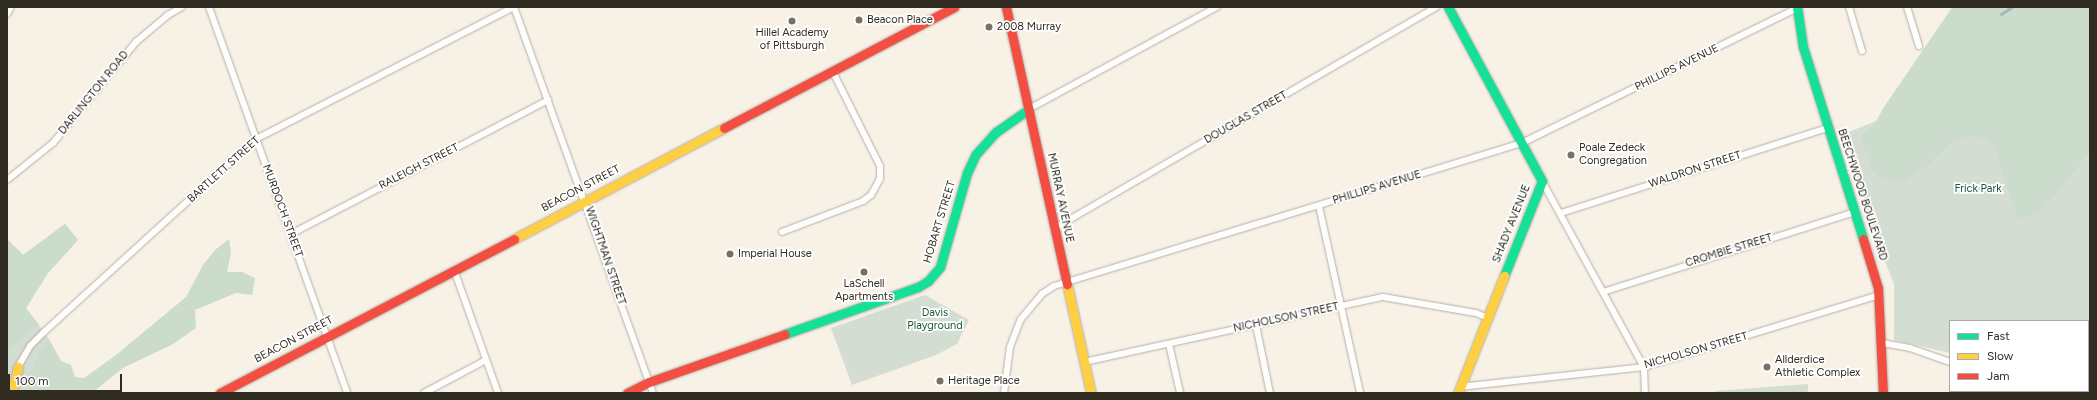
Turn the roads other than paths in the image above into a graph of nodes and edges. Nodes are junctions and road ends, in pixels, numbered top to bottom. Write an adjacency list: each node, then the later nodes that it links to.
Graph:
1 (11, 7): 13 (street)
2 (182, 7): 22 (street, DARLINGTON ROAD)
3 (209, 7): 20 (street, MURDOCH STREET)
4 (514, 7): 17 (street, WIGHTMAN STREET); 20 (street, BARTLETT STREET)
5 (954, 7): 16 (main road, BEACON STREET)
6 (1006, 7): 18 (main road, MURRAY AVENUE)
7 (1217, 7): 18 (street, HOBART STREET)
8 (1437, 7): 28 (street, DOUGLAS STREET)
9 (1448, 7): 21 (main road, SHADY AVENUE)
10 (1849, 7): 15 (street)
11 (1907, 7): 14 (street)
12 (1798, 8): 19 (main road, BEECHWOOD BOULEVARD); 21 (street, PHILLIPS AVENUE)
13 (7, 14)
14 (1919, 46)
15 (1862, 51)
16 (832, 70): 24 (main road, BEACON STREET); 29 (street)
17 (548, 100): 24 (street, WIGHTMAN STREET); 30 (street, RALEIGH STREET)
18 (1029, 109): 28 (main road, MURRAY AVENUE); 46 (main road, HOBART STREET)
19 (1828, 128): 26 (main road, BEECHWOOD BOULEVARD); 27 (street, WALDRON STREET)
20 (256, 139): 30 (street, MURDOCH STREET); 44 (street, BARTLETT STREET)
21 (1522, 143): 23 (main road, SHADY AVENUE); 25 (street, PHILLIPS AVENUE)
22 (7, 180)
23 (1542, 182): 27 (street); 36 (main road, SHADY AVENUE)
24 (585, 200): 31 (main road, BEACON STREET); 46 (street, WIGHTMAN STREET)
25 (1319, 206): 32 (street, PHILLIPS AVENUE); 35 (street)
26 (1855, 212): 33 (street, CROMBIE STREET); 34 (main road, BEECHWOOD BOULEVARD)
27 (1561, 213): 33 (street)
28 (1054, 228): 32 (main road, MURRAY AVENUE)
29 (782, 232)
30 (290, 234): 38 (street, MURDOCH STREET)
31 (454, 270): 38 (main road, BEACON STREET); 41 (street)
32 (1065, 282): 42 (main road, MURRAY AVENUE); 55 (street, PHILLIPS AVENUE)
33 (1603, 292): 45 (street)
34 (1879, 295): 39 (main road, BEECHWOOD BOULEVARD); 45 (street, NICHOLSON STREET)
35 (1341, 307): 36 (street, NICHOLSON STREET); 37 (street, NICHOLSON STREET); 59 (street)
36 (1488, 318): 47 (main road, SHADY AVENUE)
37 (1256, 325): 40 (street, NICHOLSON STREET); 58 (street)
38 (327, 336): 49 (main road, BEACON STREET); 50 (street, MURDOCH STREET)
39 (1882, 343): 43 (street); 61 (main road, BEECHWOOD BOULEVARD)
40 (1169, 344): 42 (street, NICHOLSON STREET); 57 (street)
41 (486, 360): 51 (street); 52 (street)
42 (1084, 362): 56 (main road, MURRAY AVENUE)
43 (1949, 362)
44 (18, 366): 48 (main road)
45 (1644, 367): 47 (street, NICHOLSON STREET); 60 (street)
46 (649, 382): 53 (main road, HOBART STREET); 54 (street, WIGHTMAN STREET)
47 (1459, 390)
48 (12, 393)
49 (220, 393)
50 (347, 393)
51 (424, 393)
52 (498, 393)
53 (627, 393)
54 (653, 393)
55 (1004, 393)
56 (1090, 393)
57 (1180, 393)
58 (1270, 393)
59 (1360, 393)
60 (1645, 393)
61 (1883, 393)

